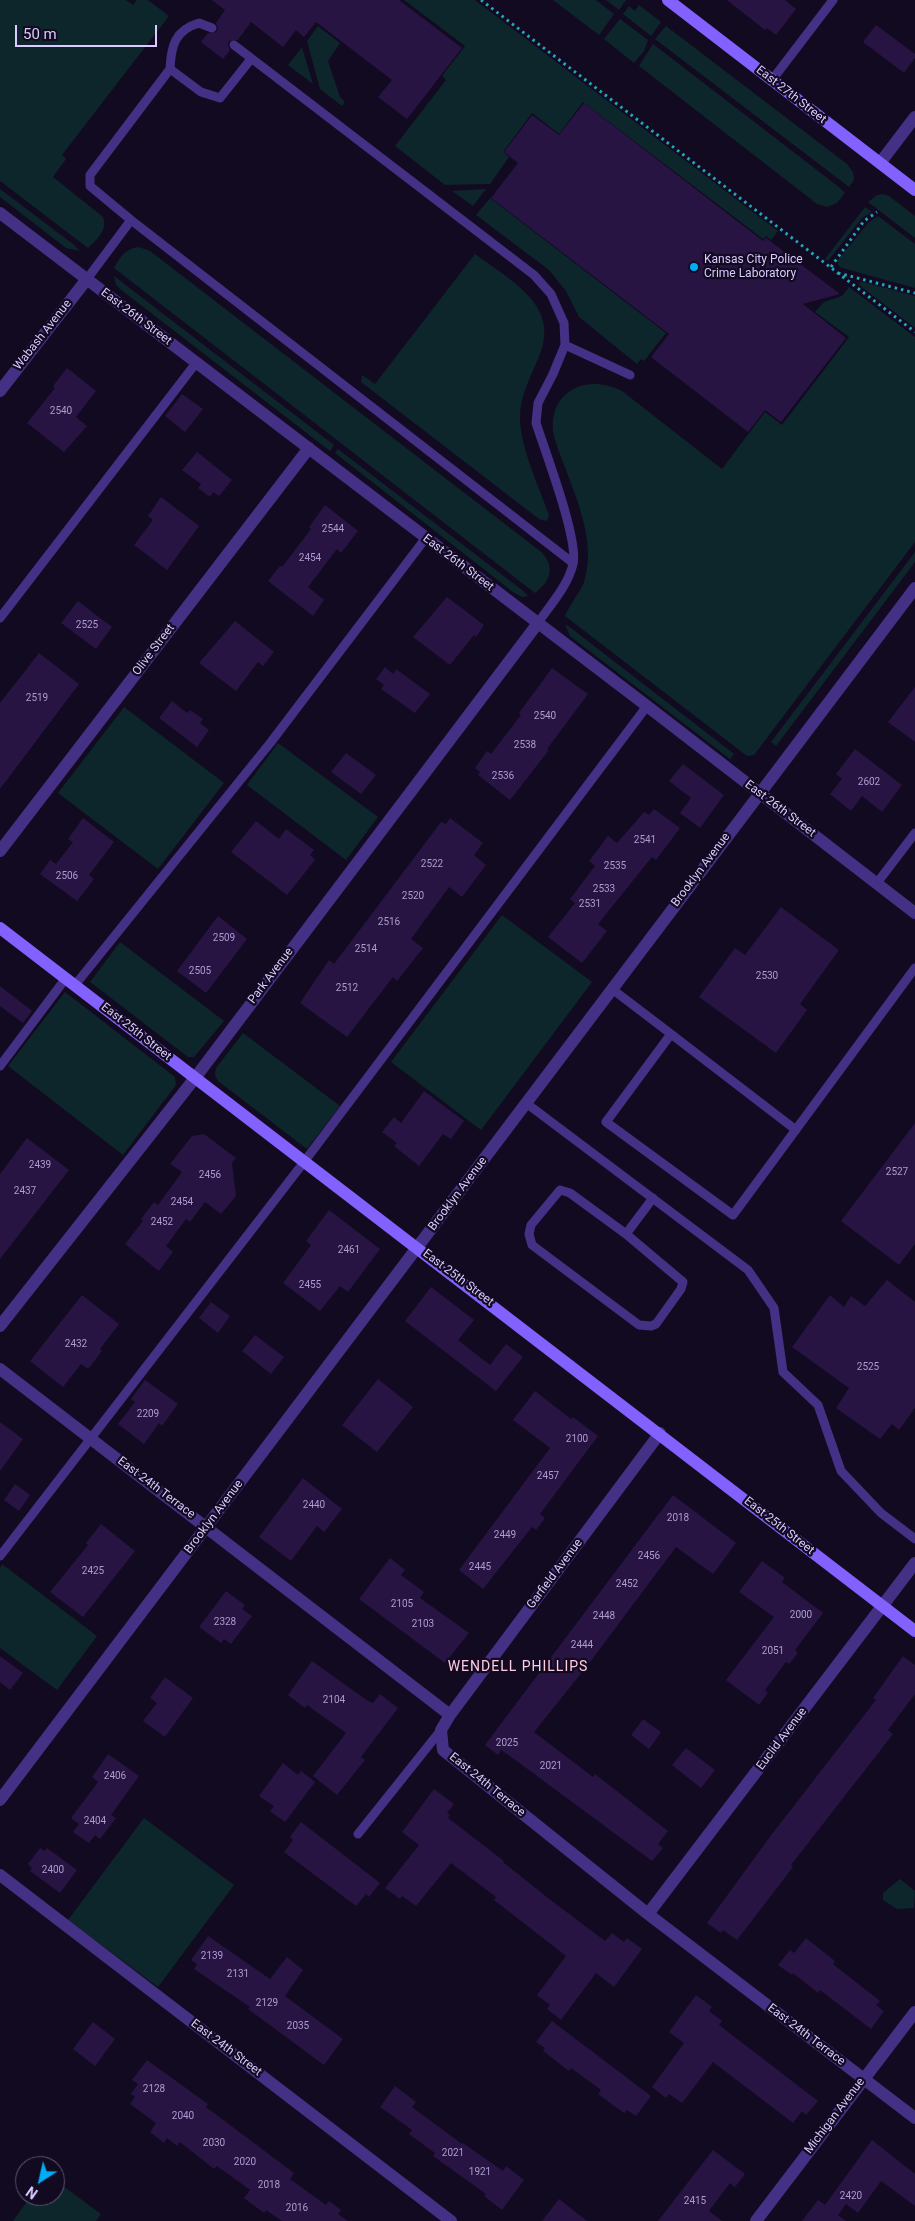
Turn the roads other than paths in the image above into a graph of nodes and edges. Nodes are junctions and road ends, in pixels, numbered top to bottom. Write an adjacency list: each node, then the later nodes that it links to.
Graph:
1 (668, 0): 7 (street, East 27th Street)
2 (832, 0): 7 (lane)
3 (212, 28): 6 (lane)
4 (234, 45): 5 (lane)
5 (251, 58): 6 (lane); 14 (lane)
6 (170, 69): 12 (lane)
7 (772, 80): 9 (street, East 27th Street)
8 (915, 117): 9 (street)
9 (880, 163): 10 (street, East 27th Street)
10 (915, 190)
11 (0, 213): 13 (street, East 26th Street)
12 (130, 220): 13 (lane); 20 (lane)
13 (87, 279): 15 (street, East 26th Street); 17 (street, Wabash Avenue)
14 (565, 345): 16 (lane); 20 (lane)
15 (196, 363): 18 (street, East 26th Street); 22 (lane)
16 (630, 375)
17 (0, 391)
18 (309, 448): 19 (street, East 26th Street); 27 (street, Olive Street)
19 (425, 539): 23 (street, East 26th Street); 32 (lane)
20 (574, 563): 23 (lane)
21 (915, 588): 25 (street, Brooklyn Avenue)
22 (0, 618)
23 (538, 623): 24 (street, East 26th Street); 36 (street, Park Avenue)
24 (647, 706): 25 (street, East 26th Street); 39 (lane)
25 (760, 793): 28 (street, East 26th Street); 33 (street, Brooklyn Avenue)
26 (915, 833): 28 (lane)
27 (0, 851)
28 (877, 883): 29 (street, East 26th Street)
29 (915, 913)
30 (0, 928): 32 (street, East 25th Street)
31 (915, 968): 38 (lane)
32 (71, 981): 35 (lane); 36 (street, East 25th Street)
33 (612, 988): 34 (lane); 37 (street, Brooklyn Avenue)
34 (671, 1034): 38 (lane); 38 (lane)
35 (0, 1066)
36 (195, 1078): 39 (street, East 25th Street); 43 (street, Park Avenue)
37 (526, 1103): 40 (lane); 42 (street, Brooklyn Avenue)
38 (796, 1130)
39 (304, 1162): 42 (street, East 25th Street); 46 (lane)
40 (653, 1198): 41 (lane); 48 (lane)
41 (626, 1234): 41 (lane)
42 (418, 1248): 45 (street, East 25th Street); 47 (street, Brooklyn Avenue)
43 (0, 1326)
44 (0, 1369): 46 (street, East 24th Terrace)
45 (660, 1433): 51 (street, East 25th Street); 53 (street, Garfield Avenue)
46 (90, 1438): 47 (street, East 24th Terrace); 49 (lane)
47 (207, 1526): 53 (street, East 24th Terrace); 55 (street, Brooklyn Avenue)
48 (915, 1539)
49 (0, 1556)
50 (915, 1563): 51 (street, Euclid Avenue)
51 (882, 1606): 52 (street, East 25th Street); 58 (street, Euclid Avenue)
52 (915, 1631)
53 (450, 1715): 54 (street)
54 (440, 1730): 56 (lane); 58 (street, East 24th Terrace)
55 (0, 1800)
56 (358, 1834)
57 (0, 1875): 62 (street, East 24th Street)
58 (648, 1914): 60 (street, East 24th Terrace)
59 (915, 2012): 60 (street, Michigan Avenue)
60 (864, 2079): 61 (street, East 24th Terrace); 63 (street, Michigan Avenue)
61 (915, 2118)
62 (452, 2221)
63 (756, 2221)

